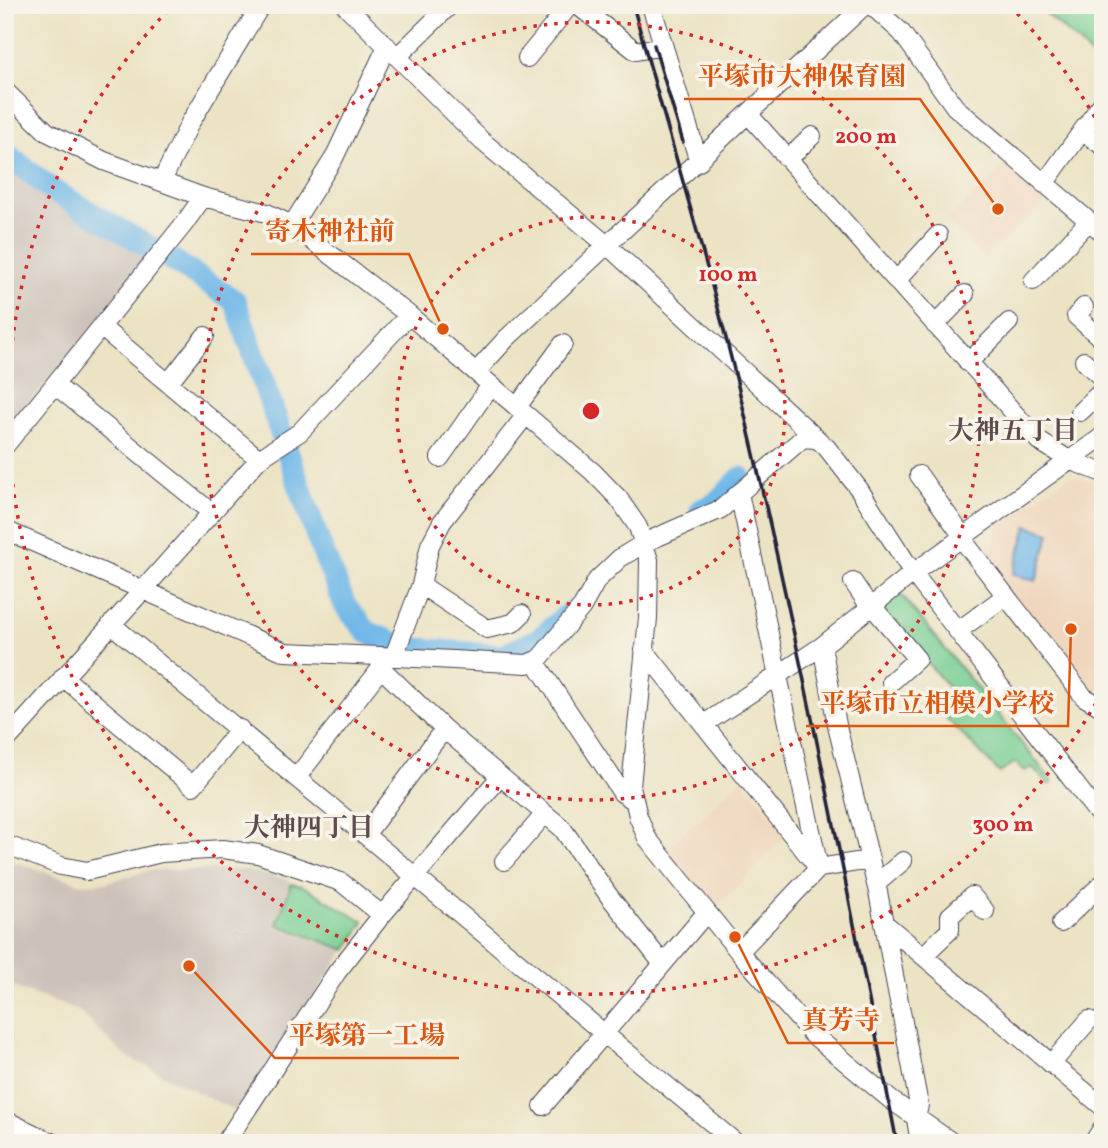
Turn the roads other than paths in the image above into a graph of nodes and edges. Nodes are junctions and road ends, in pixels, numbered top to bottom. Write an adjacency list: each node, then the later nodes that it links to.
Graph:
1 (261, 5): 20 (street)
2 (345, 5): 10 (street)
3 (450, 5): 10 (street)
4 (570, 5): 11 (street)
5 (577, 5): 9 (street)
6 (651, 5): 9 (street)
7 (865, 5): 14 (street)
8 (871, 5): 21 (street)
9 (663, 46): 19 (street)
10 (392, 51): 23 (street); 26 (street)
11 (527, 58)
12 (5, 91): 20 (street)
13 (1103, 102): 15 (street)
14 (749, 115): 18 (street); 19 (street)
15 (1083, 132): 17 (street); 21 (street)
16 (812, 136): 18 (street)
17 (1103, 146)
18 (788, 159): 28 (street)
19 (699, 162): 26 (street)
20 (162, 181): 22 (street)
21 (1044, 184): 24 (street)
22 (203, 197): 23 (street); 34 (street)
23 (292, 225): 31 (street)
24 (1095, 227): 27 (street)
25 (938, 235): 28 (street)
26 (607, 245): 39 (street); 47 (street)
27 (1041, 277)
28 (896, 281): 33 (street)
29 (965, 294): 33 (street)
30 (1084, 307): 36 (street)
31 (409, 315): 39 (street); 49 (street)
32 (1009, 322): 38 (street)
33 (935, 325): 38 (street)
34 (101, 327): 41 (street); 42 (street)
35 (205, 336): 41 (street)
36 (1103, 340)
37 (563, 344): 44 (street)
38 (968, 362): 51 (street)
39 (476, 372): 43 (street)
40 (1098, 374): 45 (street)
41 (169, 382): 49 (street)
42 (55, 385): 48 (street); 55 (street)
43 (491, 385): 44 (street); 50 (street)
44 (522, 411): 58 (street); 61 (street)
45 (1080, 412)
46 (1103, 436): 51 (street)
47 (815, 439): 54 (street); 59 (street)
48 (5, 446)
49 (259, 458): 55 (street)
50 (440, 458)
51 (1069, 460): 52 (street); 57 (street)
52 (1103, 473)
53 (921, 484): 57 (street)
54 (739, 493): 58 (street); 72 (street)
55 (212, 513): 62 (street)
56 (5, 530): 62 (street)
57 (963, 538): 59 (street); 63 (street)
58 (646, 542): 69 (street); 71 (street)
59 (913, 573): 64 (street); 67 (street)
60 (853, 582): 64 (street)
61 (421, 585): 65 (street); 70 (street)
62 (143, 590): 66 (street); 70 (street)
63 (1004, 597): 67 (street); 75 (street)
64 (871, 606): 68 (street); 74 (street)
65 (519, 623)
66 (111, 624): 73 (street); 77 (street)
67 (958, 631): 84 (street)
68 (822, 646): 72 (street); 88 (street)
69 (645, 650): 76 (street); 82 (street)
70 (385, 660): 71 (street); 78 (street); 80 (street)
71 (535, 661): 82 (street)
72 (780, 674): 76 (street); 90 (street)
73 (63, 677): 77 (street); 79 (street)
74 (891, 682)
75 (1103, 708)
76 (704, 724): 90 (street)
77 (240, 729): 80 (street)
78 (444, 729): 81 (street); 85 (street)
79 (5, 742)
80 (297, 777): 85 (street)
81 (500, 777): 83 (street); 91 (street)
82 (633, 800): 95 (street)
83 (545, 814): 87 (street); 101 (street)
84 (1103, 820)
85 (366, 834): 91 (street)
86 (5, 844): 96 (street)
87 (508, 851)
88 (870, 860): 90 (street); 93 (street)
89 (904, 861): 93 (street)
90 (819, 868): 99 (street)
91 (416, 876): 96 (street); 103 (street)
92 (1103, 883): 98 (street)
93 (876, 884): 97 (street)
94 (985, 911): 100 (street)
95 (706, 913): 99 (street); 101 (street)
96 (383, 915): 111 (street)
97 (884, 923): 100 (street); 107 (street)
98 (1061, 923)
99 (739, 952): 107 (street)
100 (923, 956): 104 (street)
101 (663, 964): 103 (street)
102 (1089, 1020): 104 (street)
103 (604, 1034): 105 (street); 112 (street)
104 (1051, 1064): 106 (street)
105 (543, 1106)
106 (1103, 1107)
107 (916, 1119): 113 (street); 114 (street)
108 (5, 1120): 110 (street)
109 (1103, 1127): 115 (street)
110 (52, 1143)
111 (225, 1143)
112 (736, 1143)
113 (920, 1143)
114 (953, 1143)
115 (1093, 1143)

